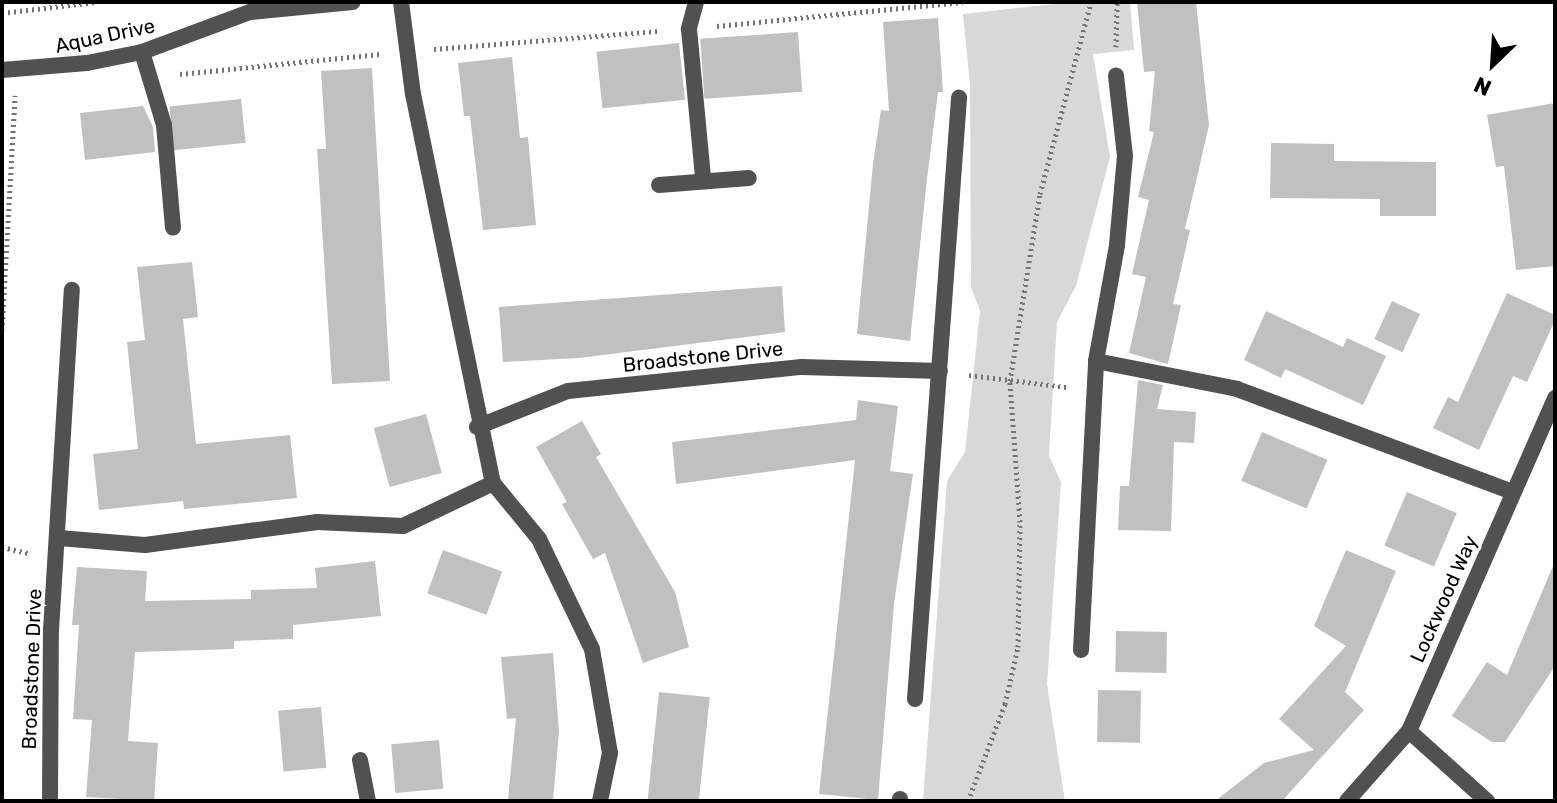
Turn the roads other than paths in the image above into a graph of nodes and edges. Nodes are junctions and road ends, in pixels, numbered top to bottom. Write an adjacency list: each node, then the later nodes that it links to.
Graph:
1 (353, 2): 4 (street, Aqua Drive)
2 (401, 2): 16 (street)
3 (696, 2): 8 (street)
4 (142, 52): 5 (street, Aqua Drive); 11 (street)
5 (2, 70)
6 (1116, 76): 13 (street)
7 (959, 98): 14 (street)
8 (703, 178): 9 (street); 10 (street)
9 (749, 178)
10 (659, 185)
11 (173, 228)
12 (72, 290): 19 (street, Broadstone Drive)
13 (1096, 361): 18 (street); 20 (street)
14 (940, 371): 16 (street, Broadstone Drive); 21 (street)
15 (1555, 398): 18 (street, Lockwood Way)
16 (477, 427): 17 (street)
17 (493, 483): 19 (street); 26 (street)
18 (1513, 492): 22 (street, Lockwood Way)
19 (59, 538): 24 (street, Broadstone Drive)
20 (1081, 650)
21 (915, 699)
22 (1409, 731): 27 (street, Lockwood Way); 28 (street)
23 (360, 760): 25 (street)
24 (50, 801)
25 (368, 801)
26 (600, 801)
27 (1347, 801)
28 (1487, 801)

